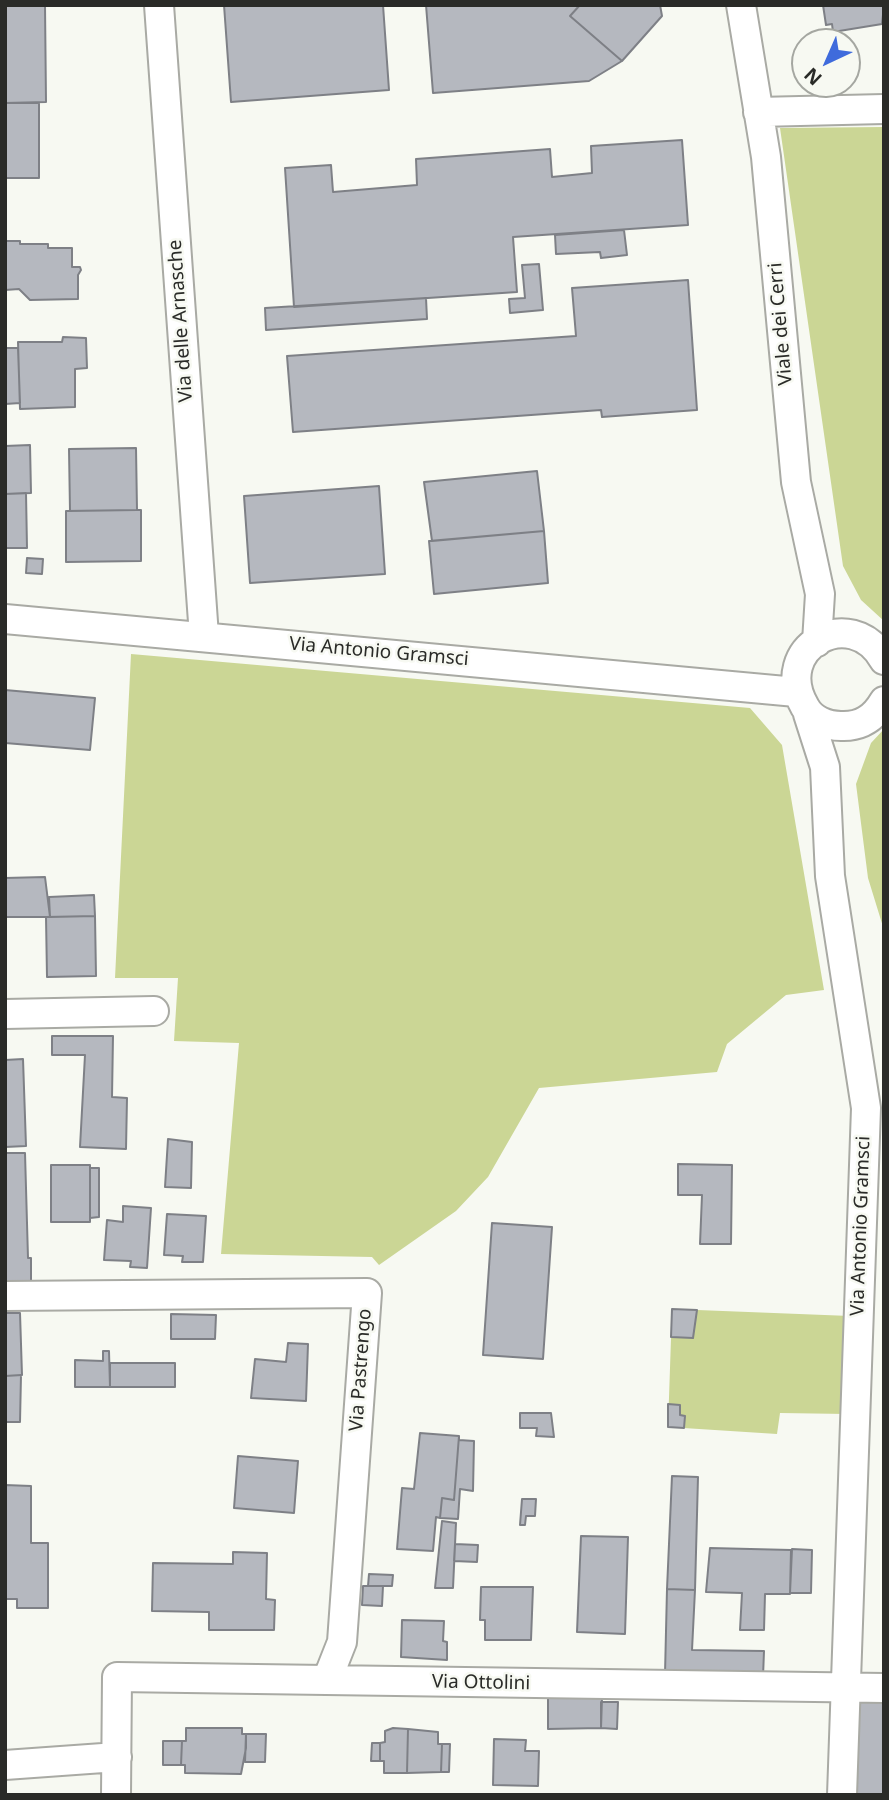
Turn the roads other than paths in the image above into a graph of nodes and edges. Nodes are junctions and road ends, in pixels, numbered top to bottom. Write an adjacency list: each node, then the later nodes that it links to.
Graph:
1 (159, 5): 8 (street, Via delle Arnasche)
2 (741, 5): 4 (street, Viale dei Cerri)
3 (884, 109): 4 (street)
4 (758, 112): 5 (street, Viale dei Cerri)
5 (820, 594): 7 (street); 9 (street, Viale dei Cerri)
6 (5, 619): 8 (street, Via Antonio Gramsci)
7 (855, 634): 9 (street); 10 (street)
8 (204, 636): 11 (street, Via Antonio Gramsci)
9 (817, 642): 11 (street, Via Antonio Gramsci)
10 (884, 660)
11 (800, 691): 13 (street); 14 (street, Via Antonio Gramsci)
12 (884, 701): 13 (street)
13 (854, 727): 14 (street)
14 (825, 768): 19 (street, Via Antonio Gramsci)
15 (154, 1011): 16 (street)
16 (5, 1014)
17 (5, 1296): 18 (street, Via Pastrengo)
18 (327, 1680): 19 (street, Via Ottolini); 21 (street, Via Ottolini)
19 (844, 1688): 20 (street, Via Ottolini); 24 (street, Via Antonio Gramsci)
20 (884, 1688)
21 (117, 1757): 22 (street); 23 (street)
22 (5, 1765)
23 (116, 1795)
24 (842, 1795)

